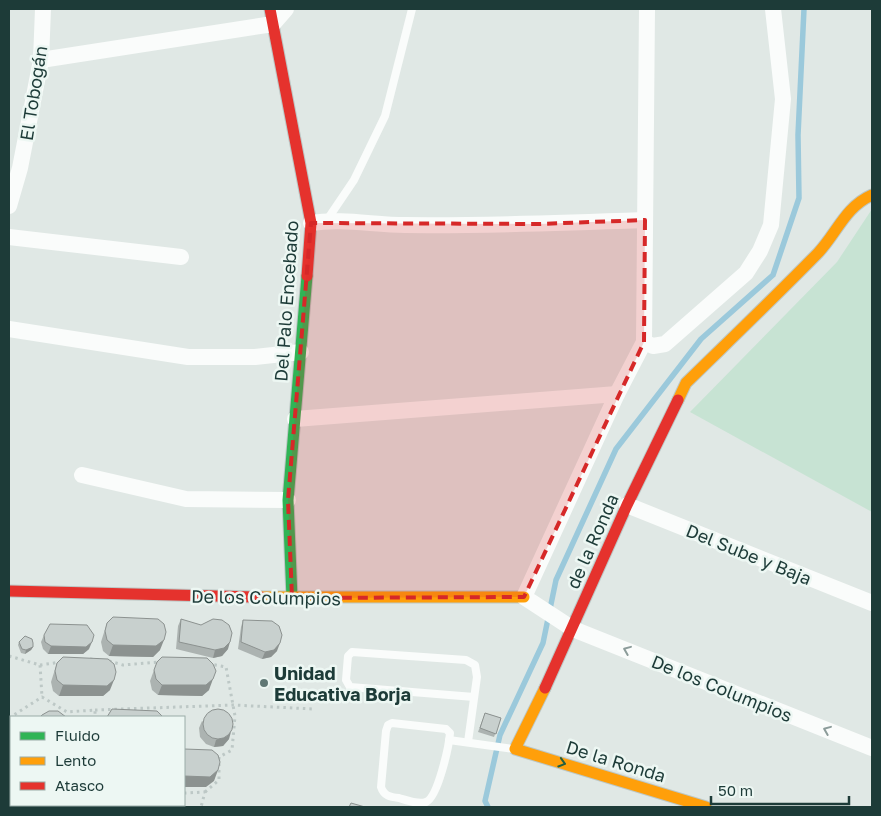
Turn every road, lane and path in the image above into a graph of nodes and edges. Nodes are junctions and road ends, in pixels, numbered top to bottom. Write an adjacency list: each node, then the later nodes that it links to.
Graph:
1 (43, 9): 7 (street, El Tobogán)
2 (286, 9): 6 (street)
3 (412, 9): 12 (lane)
4 (647, 9): 11 (street)
5 (773, 9): 16 (street)
6 (271, 16): 7 (street); 12 (street, Del Palo Encebado)
7 (41, 60): 8 (street, El Tobogán)
8 (14, 168): 10 (street, El Tobogán)
9 (868, 202): 22 (street, de la Ronda)
10 (9, 206)
11 (645, 220): 12 (street); 16 (street)
12 (319, 221): 17 (street, Del Palo Encebado)
13 (9, 237): 14 (street)
14 (181, 257)
15 (9, 329): 17 (street)
16 (644, 342): 18 (street)
17 (301, 352): 19 (street, Del Palo Encebado)
18 (617, 394): 19 (street); 25 (street)
19 (295, 419): 21 (street, Del Palo Encebado)
20 (82, 475): 21 (street)
21 (288, 500): 24 (street, Del Palo Encebado)
22 (627, 505): 26 (street, Del Sube y Baja); 27 (street, de la Ronda)
23 (9, 591): 24 (street, De los Columpios)
24 (292, 598): 25 (street, De los Columpios)
25 (530, 601): 27 (street, De los Columpios)
26 (872, 603)
27 (567, 625): 43 (street, de la Ronda); 44 (street, De los Columpios, one-way to 27)
28 (9, 656): 33 (path)
29 (87, 659): 31 (path)
30 (68, 661): 33 (path)
31 (165, 662)
32 (208, 663): 36 (path)
33 (40, 664): 34 (path)
34 (42, 697): 38 (path); 39 (path)
35 (474, 698): 35 (lane); 42 (lane)
36 (233, 705): 37 (path); 38 (path); 45 (path)
37 (314, 709)
38 (95, 710): 40 (path)
39 (12, 716)
40 (95, 716)
41 (450, 740): 41 (lane); 42 (lane)
42 (468, 742): 43 (lane)
43 (510, 748): 48 (street, De la Ronda, one-way to 48)
44 (872, 748)
45 (205, 792): 46 (path); 47 (path)
46 (185, 793)
47 (201, 807)
48 (706, 807)

